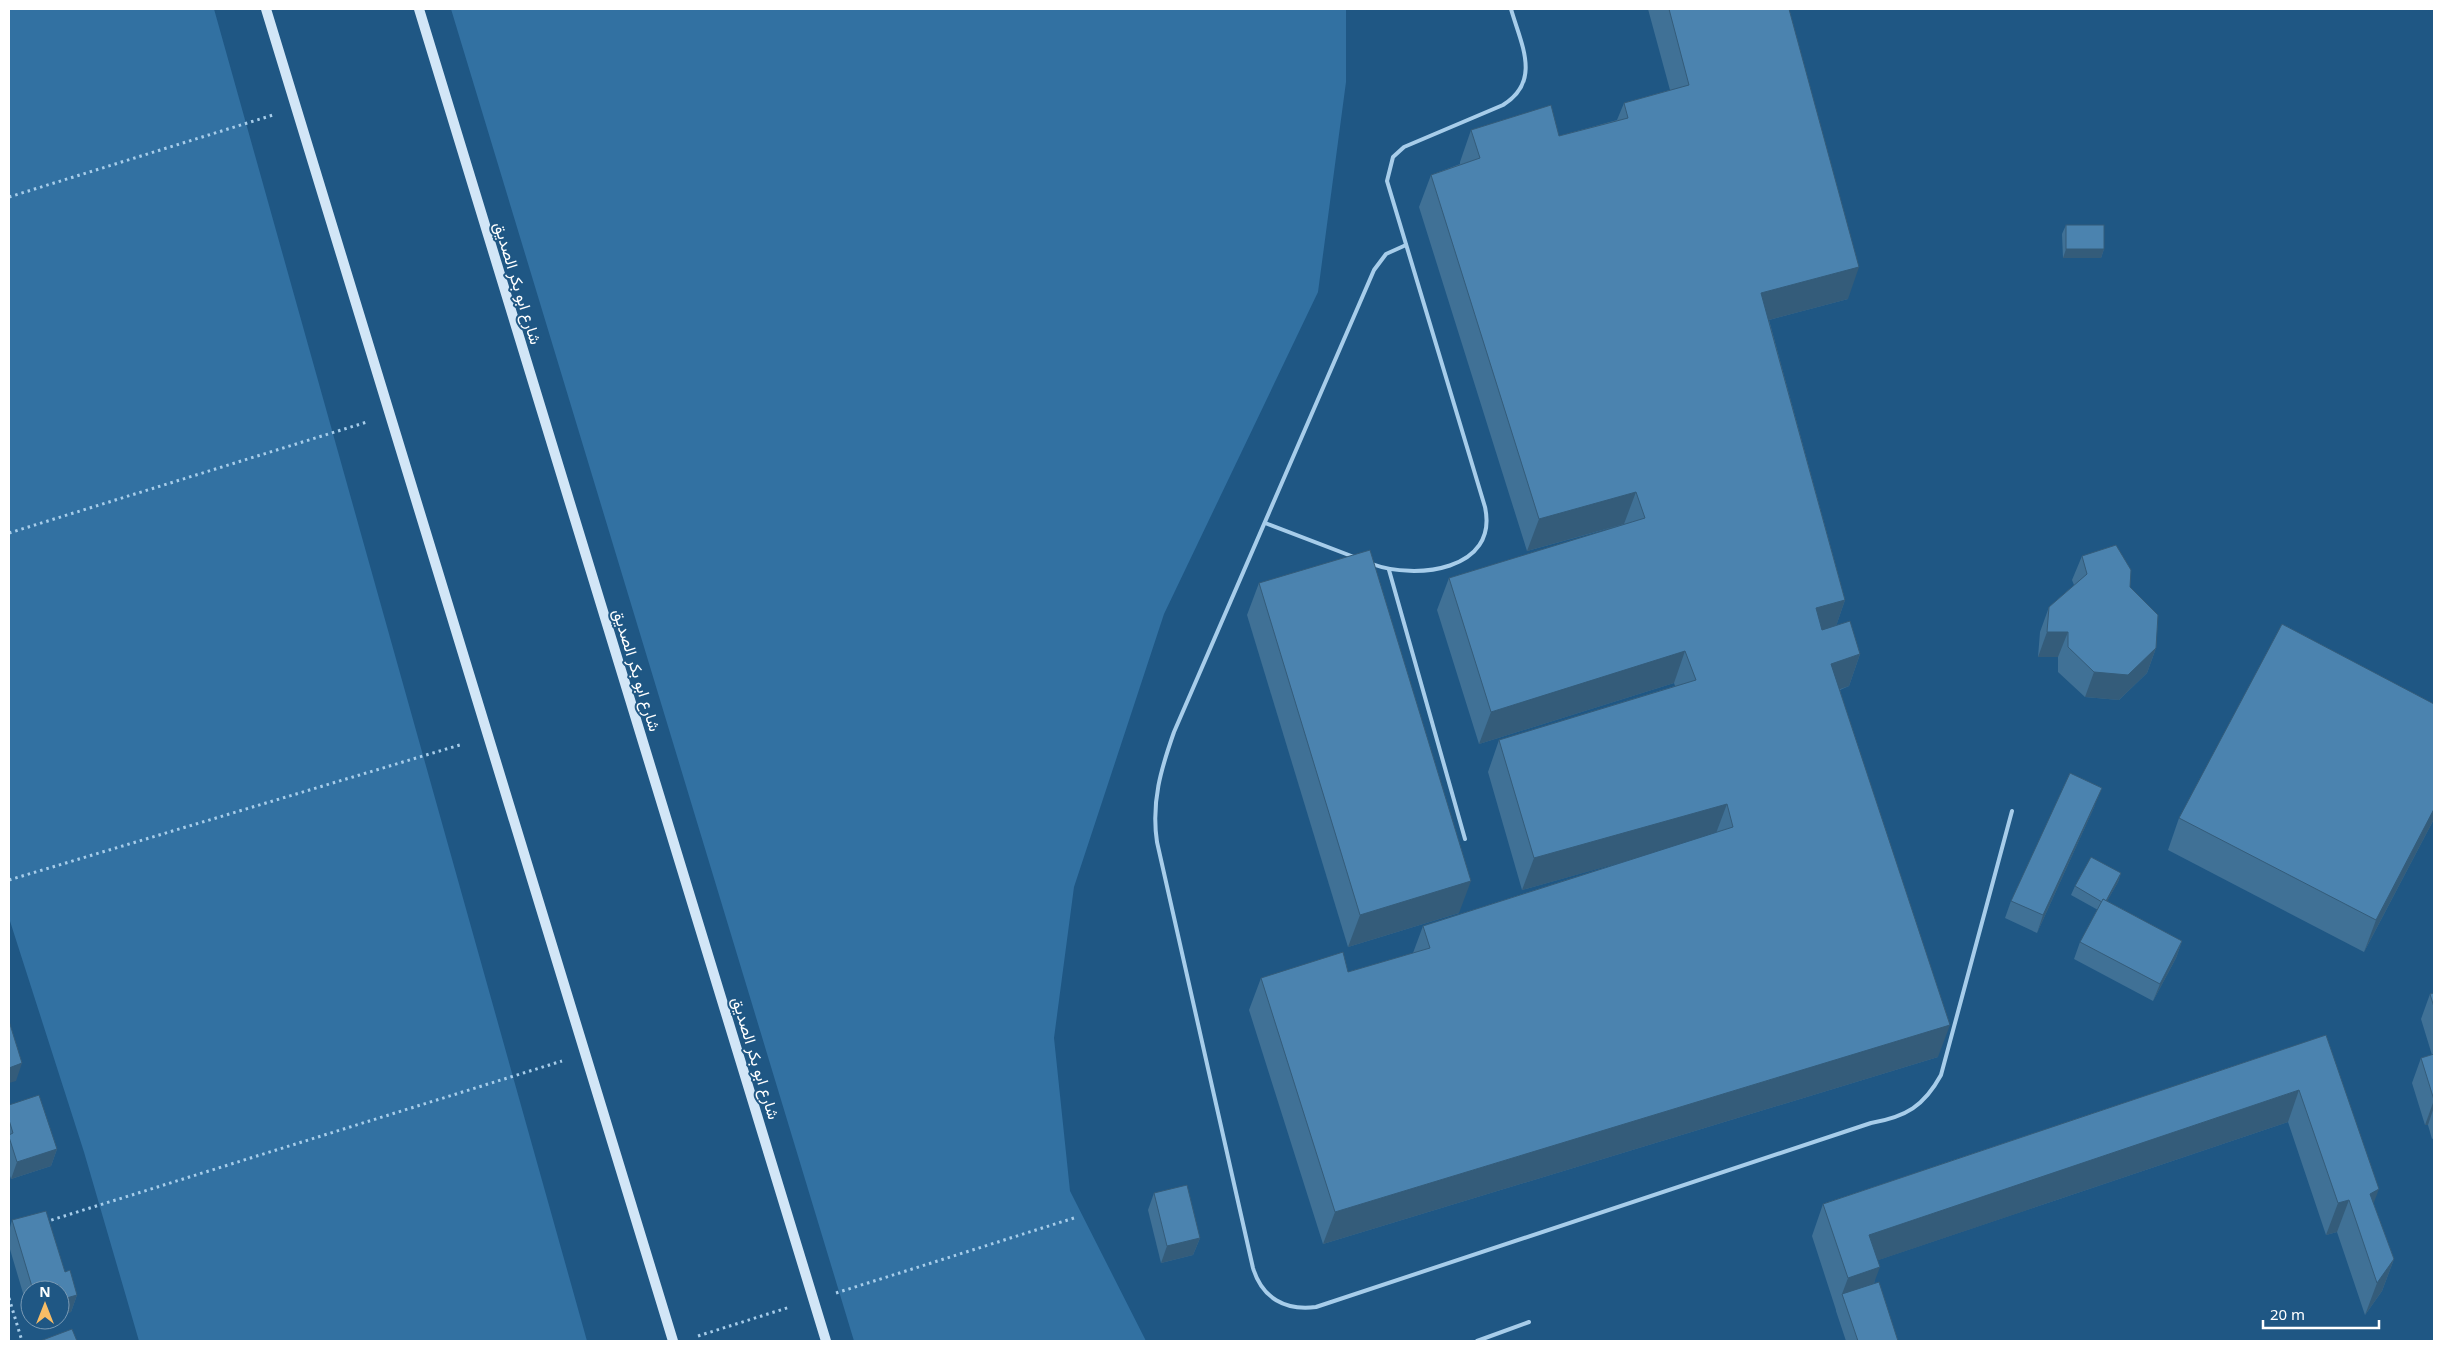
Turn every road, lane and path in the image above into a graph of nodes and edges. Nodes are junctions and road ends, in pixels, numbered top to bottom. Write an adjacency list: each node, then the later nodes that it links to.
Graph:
1 (266, 9): 4 (main road)
2 (418, 9): 19 (main road, شارع ابو بكر الصديق)
3 (1511, 9): 6 (lane)
4 (296, 108): 5 (path); 7 (main road)
5 (9, 197)
6 (1406, 245): 8 (lane); 10 (lane)
7 (390, 415): 9 (path); 11 (main road)
8 (1265, 523): 10 (lane); 12 (lane)
9 (9, 533)
10 (1389, 570): 13 (lane)
11 (488, 736): 14 (path); 15 (main road)
12 (2012, 810)
13 (1465, 839)
14 (9, 880)
15 (586, 1054): 17 (path); 23 (main road)
16 (1074, 1218): 19 (path)
17 (37, 1225)
18 (9, 1298): 22 (path)
19 (814, 1300): 21 (path); 24 (main road, شارع ابو بكر الصديق)
20 (1529, 1322): 25 (lane)
21 (692, 1338)
22 (22, 1341)
23 (673, 1341)
24 (826, 1341)
25 (1477, 1341)

